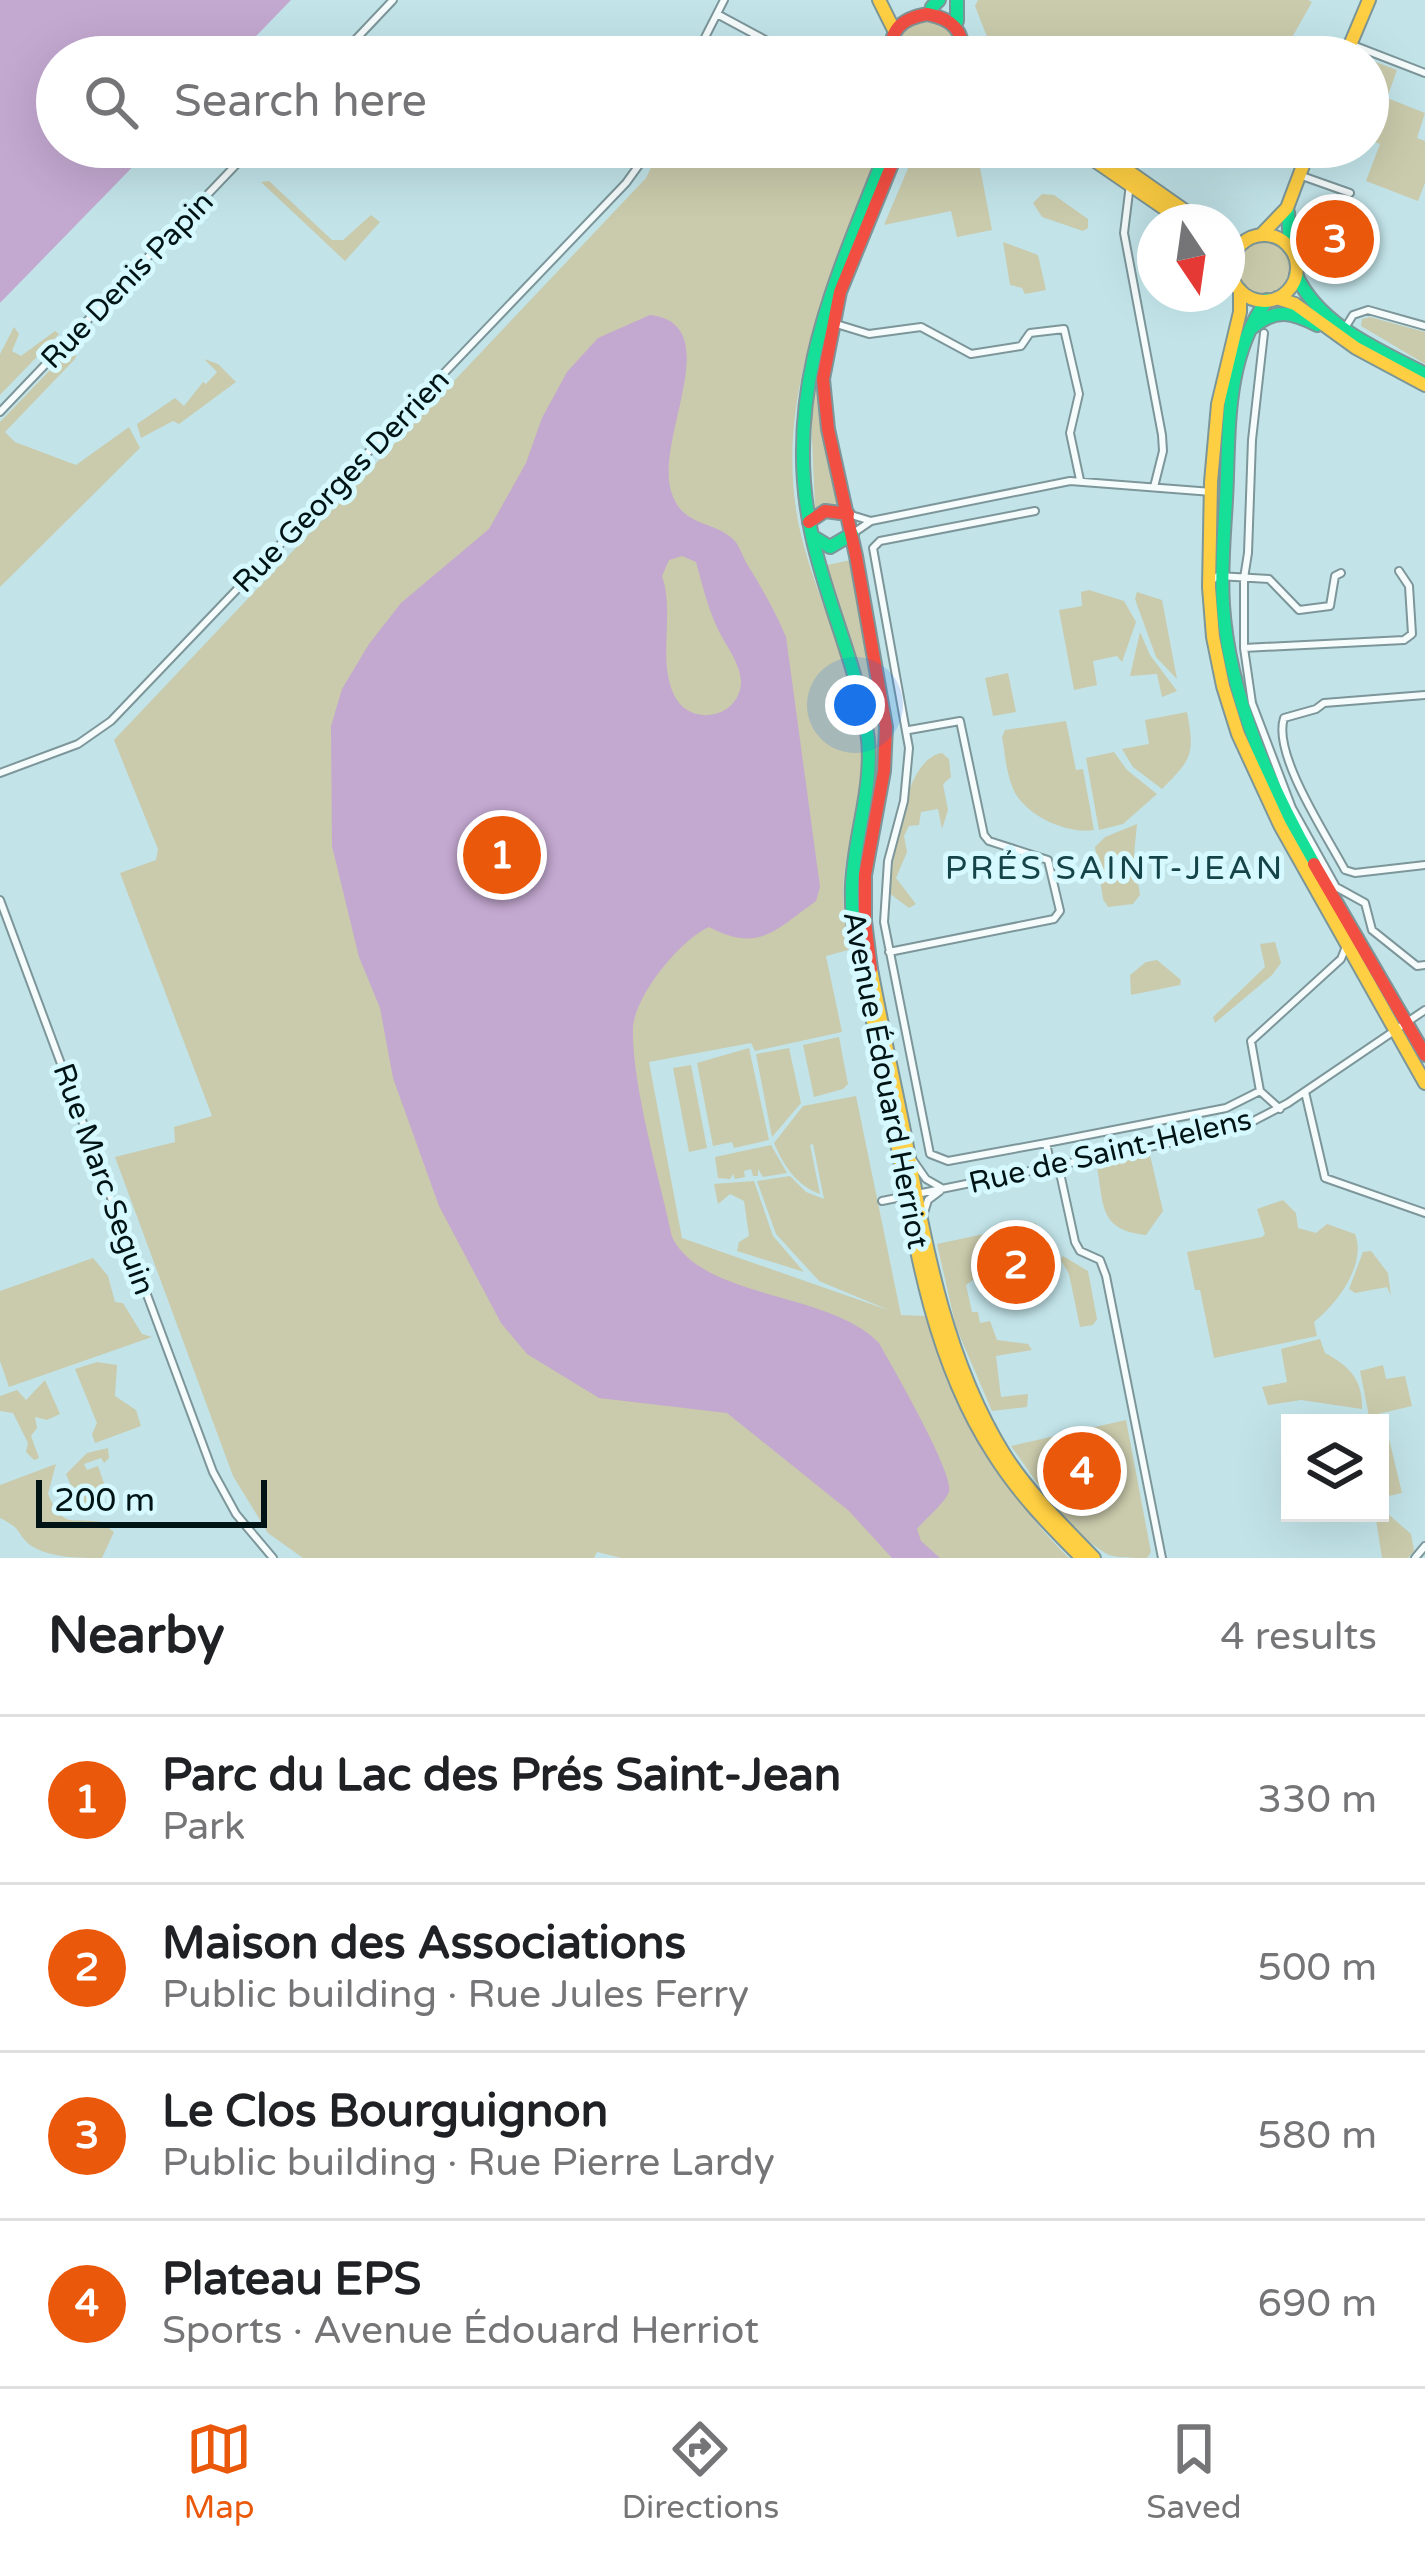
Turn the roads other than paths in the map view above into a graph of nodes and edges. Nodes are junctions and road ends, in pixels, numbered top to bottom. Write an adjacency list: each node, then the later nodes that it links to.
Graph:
1 (394, 0): 11 (street)
2 (724, 0): 8 (street)
3 (879, 0): 10 (main road)
4 (957, 0): 9 (main road)
5 (1369, 0): 15 (main road)
6 (936, 4): 7 (main road); 9 (main road)
7 (908, 6): 10 (main road)
8 (717, 14): 12 (street); 13 (street)
9 (957, 21): 14 (main road)
10 (890, 35)
11 (359, 36)
12 (706, 36)
13 (758, 36)
14 (964, 36)
15 (1354, 36)
16 (1389, 63): 17 (street)
17 (1425, 73)
18 (233, 168): 46 (street, Rue Denis Papin)
19 (637, 168): 65 (street, Rue Georges Derrien)
20 (880, 168): 54 (main road, Avenue Édouard Herriot)
21 (890, 168): 38 (main road, Avenue Édouard Herriot)
22 (1106, 168): 26 (main road)
23 (1124, 168): 29 (main road)
24 (1303, 168): 25 (main road)
25 (1300, 175): 27 (street); 30 (main road)
26 (1130, 184): 28 (main road); 48 (street)
27 (1350, 193)
28 (1158, 204)
29 (1175, 204)
30 (1288, 209): 31 (main road); 33 (main road)
31 (1261, 235): 32 (main road); 33 (main road)
32 (1245, 242)
33 (1291, 248): 34 (main road)
34 (1296, 274): 36 (main road); 40 (main road)
35 (1245, 294): 36 (main road)
36 (1272, 299): 41 (main road); 43 (main road)
37 (1239, 312): 49 (main road)
38 (832, 323): 47 (street); 52 (main road, Avenue Édouard Herriot)
39 (1425, 326): 40 (street)
40 (1345, 328): 44 (main road)
41 (1249, 330): 43 (main road); 59 (main road)
42 (1264, 333): 60 (street)
43 (1356, 348): 45 (main road)
44 (1425, 374)
45 (1425, 385)
46 (0, 412)
47 (1080, 480): 48 (street); 50 (street)
48 (1154, 487): 49 (street)
49 (1212, 492): 59 (main road)
50 (933, 508): 53 (street); 55 (street)
51 (1035, 511): 55 (street)
52 (848, 514): 53 (street); 54 (main road); 56 (main road, Avenue Édouard Herriot)
53 (871, 520): 56 (street)
54 (810, 529): 56 (main road); 85 (main road, Avenue Édouard Herriot)
55 (937, 529): 64 (street)
56 (852, 534): 69 (main road, Avenue Édouard Herriot)
57 (1400, 571): 61 (street)
58 (1341, 573): 60 (street)
59 (1215, 575): 60 (street); 62 (main road); 70 (main road)
60 (1244, 578): 61 (street)
61 (1244, 648): 62 (street); 72 (street)
62 (1229, 650): 74 (main road)
63 (1425, 694): 66 (street)
64 (908, 730): 68 (street); 71 (street)
65 (0, 773)
66 (1425, 866)
67 (0, 900): 90 (street, Rue Marc Seguin)
68 (887, 941): 69 (street); 71 (street)
69 (868, 943): 82 (main road, Avenue Édouard Herriot)
70 (1347, 944): 75 (main road); 78 (street)
71 (889, 952): 81 (street)
72 (1425, 965)
73 (1425, 1010): 74 (street, Rue de Saint-Helens)
74 (1406, 1021): 75 (street, Rue de Saint-Helens); 76 (main road)
75 (1393, 1029): 77 (main road); 79 (street, Rue de Saint-Helens)
76 (1425, 1055)
77 (1425, 1083)
78 (1260, 1091): 80 (street); 81 (street)
79 (1305, 1092): 80 (street, Rue de Saint-Helens); 87 (street)
80 (1280, 1108): 83 (street, Rue de Saint-Helens)
81 (1046, 1143): 83 (street)
82 (909, 1155): 84 (street, Avenue Édouard Herriot); 85 (main road, Avenue Édouard Herriot)
83 (1055, 1166): 84 (street, Rue de Saint-Helens); 93 (street)
84 (943, 1188): 85 (street, Rue de Saint-Helens); 88 (street, Rue de Saint-Helens)
85 (910, 1195): 86 (street, Rue de Saint-Helens); 88 (main road, Avenue Édouard Herriot); 91 (main road, Avenue Édouard Herriot)
86 (882, 1201)
87 (1425, 1213)
88 (920, 1227): 92 (main road, Avenue Édouard Herriot)
89 (1425, 1546): 94 (street)
90 (273, 1558)
91 (1082, 1558)
92 (1094, 1558)
93 (1162, 1558)
94 (1415, 1558)

